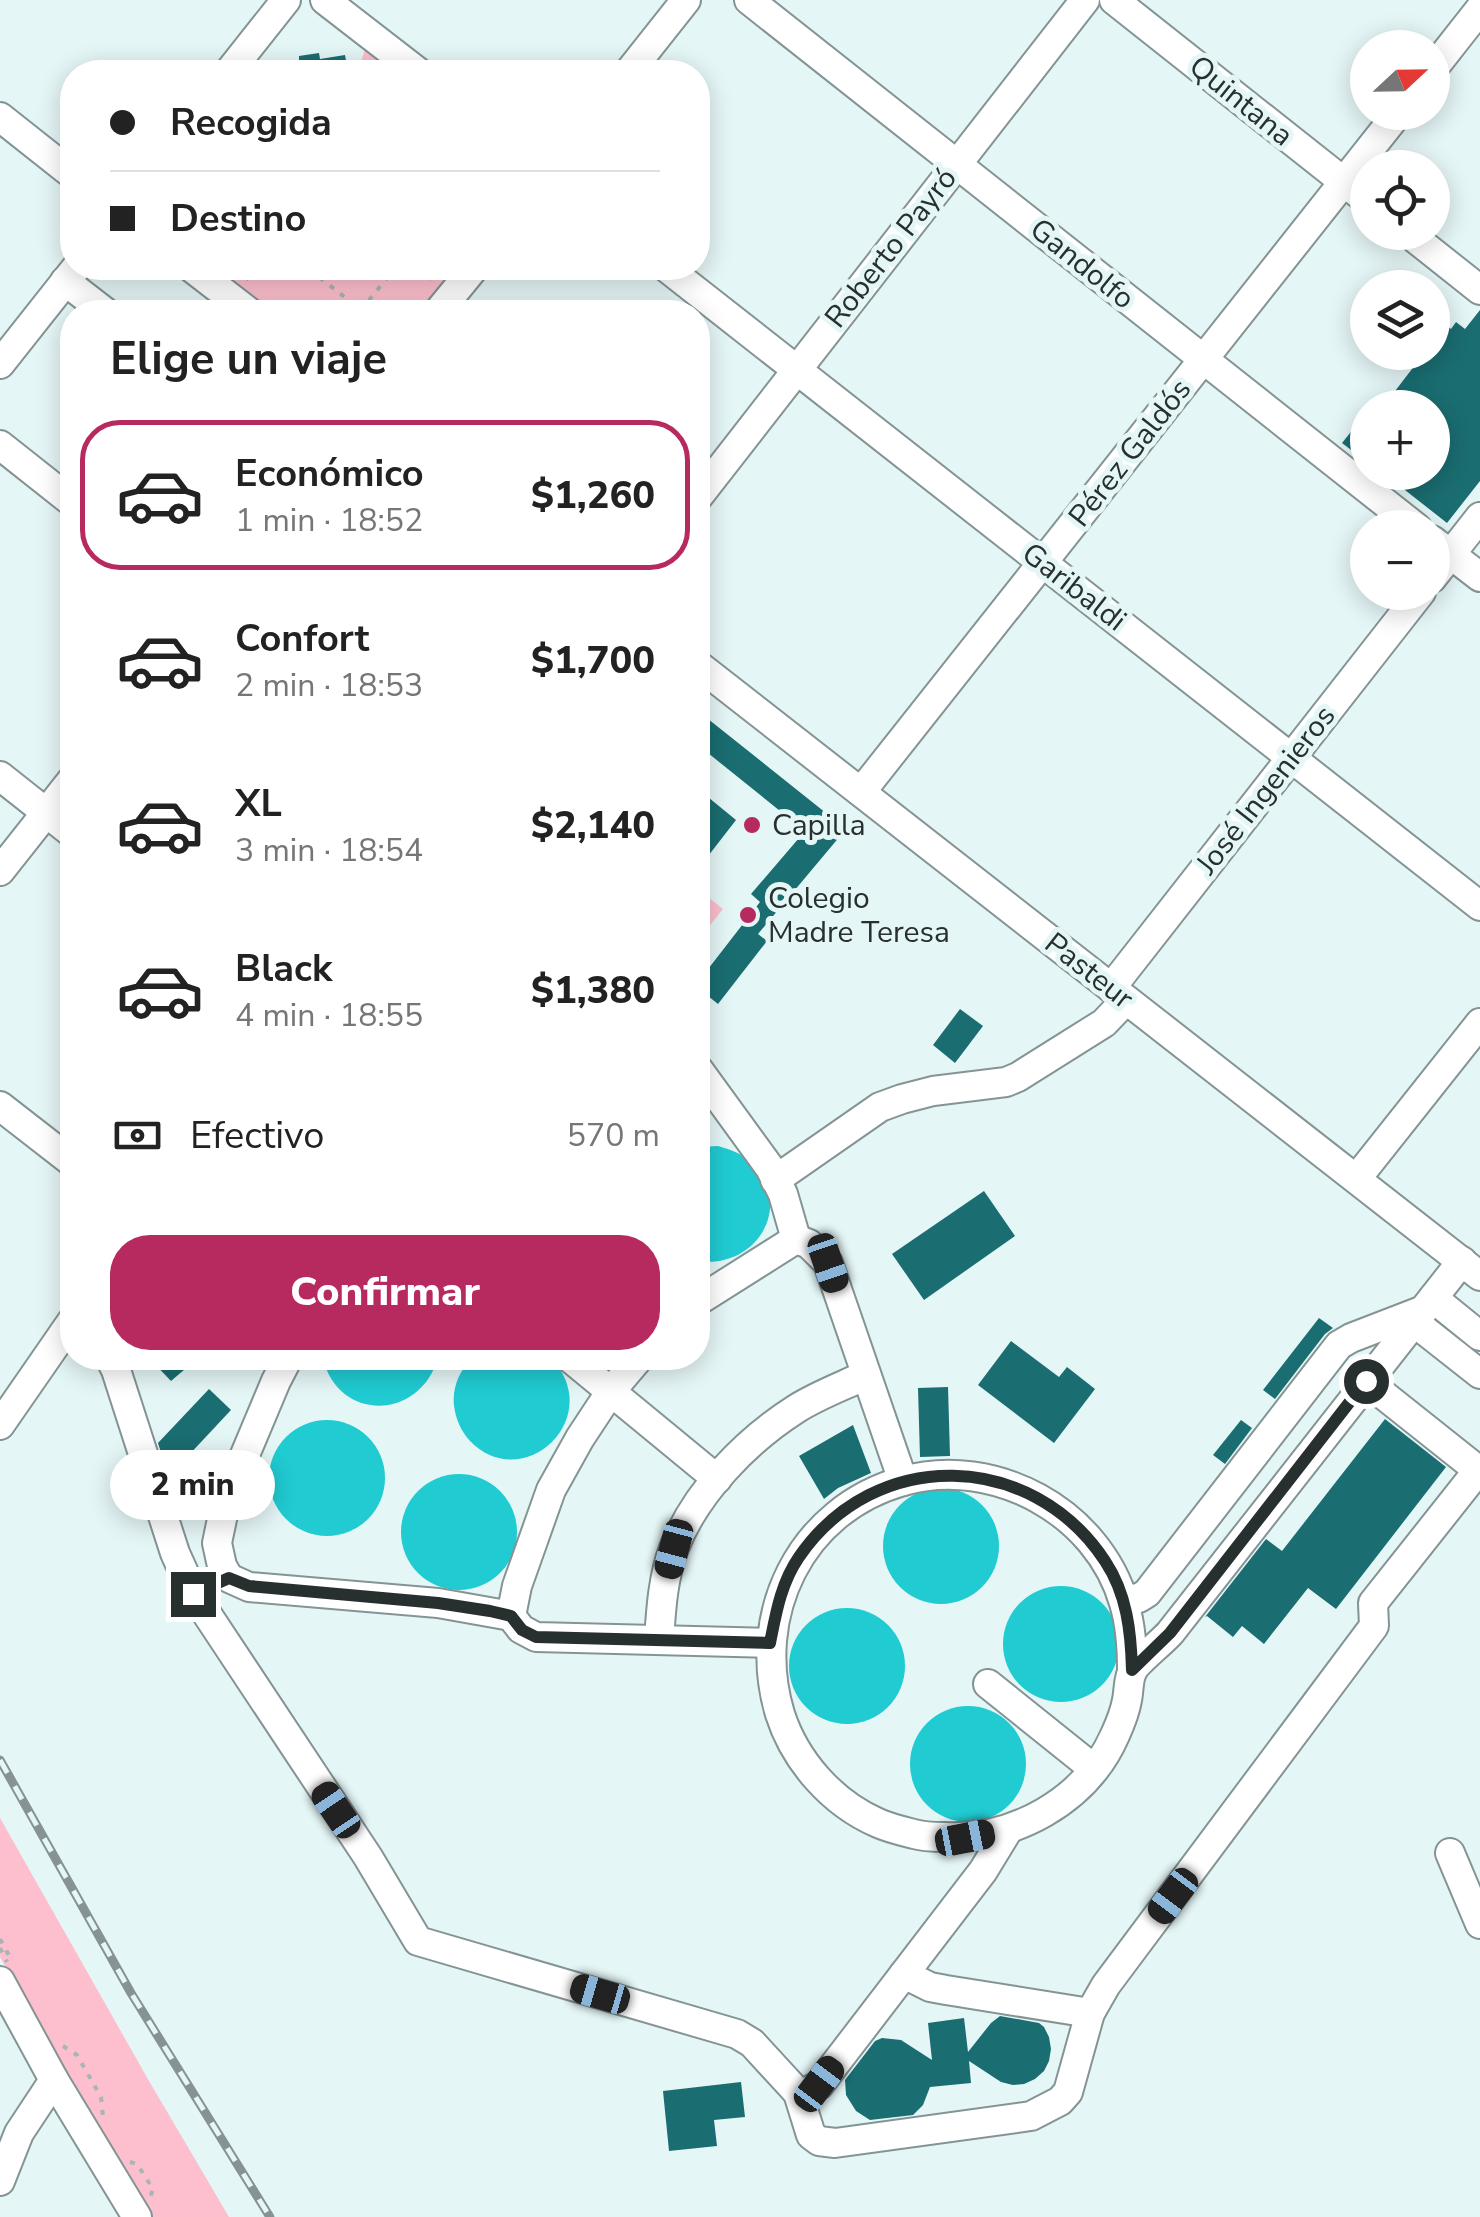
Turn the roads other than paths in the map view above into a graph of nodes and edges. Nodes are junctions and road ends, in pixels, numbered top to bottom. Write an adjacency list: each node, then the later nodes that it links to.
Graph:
1 (286, 0): 9 (street)
2 (325, 0): 10 (street)
3 (686, 0): 11 (street)
4 (749, 0): 15 (street, Gandolfo)
5 (1085, 0): 15 (street, Roberto Payró)
6 (1114, 0): 16 (street, Quintana)
7 (1480, 10): 8 (street)
8 (1450, 48)
9 (239, 60)
10 (402, 60)
11 (638, 60)
12 (0, 117): 14 (street)
13 (1384, 130): 16 (street, Pérez Galdós)
14 (60, 164)
15 (957, 164): 30 (street, Gandolfo); 32 (street, Roberto Payró)
16 (1343, 182): 17 (street, Quintana); 30 (street, Pérez Galdós)
17 (1350, 188)
18 (1430, 250): 24 (street)
19 (66, 280): 31 (street)
20 (76, 280): 25 (street)
21 (208, 280): 26 (street)
22 (464, 280): 27 (street)
23 (682, 280): 28 (street, Garibaldi)
24 (1480, 290)
25 (94, 300)
26 (234, 300)
27 (448, 300)
28 (708, 300)
29 (710, 301): 32 (street, Garibaldi)
30 (1203, 360): 36 (street, Gandolfo); 40 (street, Pérez Galdós)
31 (0, 364)
32 (797, 369): 34 (street, Roberto Payró); 40 (street, Garibaldi)
33 (0, 444): 35 (street)
34 (710, 481)
35 (60, 492)
36 (1393, 510)
37 (1480, 517): 38 (street)
38 (1450, 541)
39 (1450, 553): 41 (street)
40 (1044, 563): 44 (street, Garibaldi); 46 (street, Pérez Galdós)
41 (1480, 577)
42 (1407, 610): 44 (street, José Ingenieros)
43 (710, 674): 46 (street, Pasteur)
44 (1291, 758): 51 (street, Garibaldi); 52 (street, José Ingenieros)
45 (0, 776): 48 (street)
46 (861, 792): 52 (street, Pasteur)
47 (60, 795): 48 (street)
48 (46, 813): 49 (street); 50 (street)
49 (60, 824)
50 (0, 871)
51 (1480, 906)
52 (1119, 994): 57 (street, Pasteur); 58 (street, José Ingenieros)
53 (1480, 1023): 57 (street)
54 (710, 1086): 58 (street)
55 (0, 1106): 56 (street)
56 (60, 1153)
57 (1357, 1178): 60 (street, Pasteur)
58 (776, 1180): 59 (street)
59 (796, 1239): 61 (street); 70 (street)
60 (1471, 1269): 62 (street)
61 (710, 1294)
62 (1423, 1310): 63 (street); 69 (street); 71 (street); 79 (street)
63 (1480, 1336)
64 (60, 1338): 73 (street)
65 (115, 1370): 78 (street)
66 (282, 1370): 77 (street)
67 (585, 1370): 72 (street)
68 (629, 1370): 72 (street)
69 (1480, 1374)
70 (866, 1375): 75 (street); 76 (street)
71 (1366, 1381): 74 (street); 83 (street)
72 (611, 1391): 75 (street); 80 (street)
73 (2, 1418)
74 (1479, 1469): 91 (street)
75 (716, 1479): 81 (street)
76 (903, 1481): 79 (street); 82 (street)
77 (229, 1578): 78 (street); 80 (street)
78 (193, 1594): 93 (street)
79 (1124, 1600): 83 (street)
80 (511, 1616): 81 (street)
81 (659, 1640): 82 (street)
82 (770, 1643): 86 (street)
83 (1132, 1670): 85 (street)
84 (988, 1684): 85 (street)
85 (1094, 1770): 86 (street)
86 (1008, 1830): 89 (street)
87 (1450, 1854): 88 (street)
88 (1480, 1924)
89 (904, 1974): 91 (street); 93 (street)
90 (10, 1977): 92 (street)
91 (1090, 2014): 93 (street)
92 (54, 2080): 94 (street); 95 (street)
93 (798, 2093)
94 (0, 2181)
95 (147, 2212)

